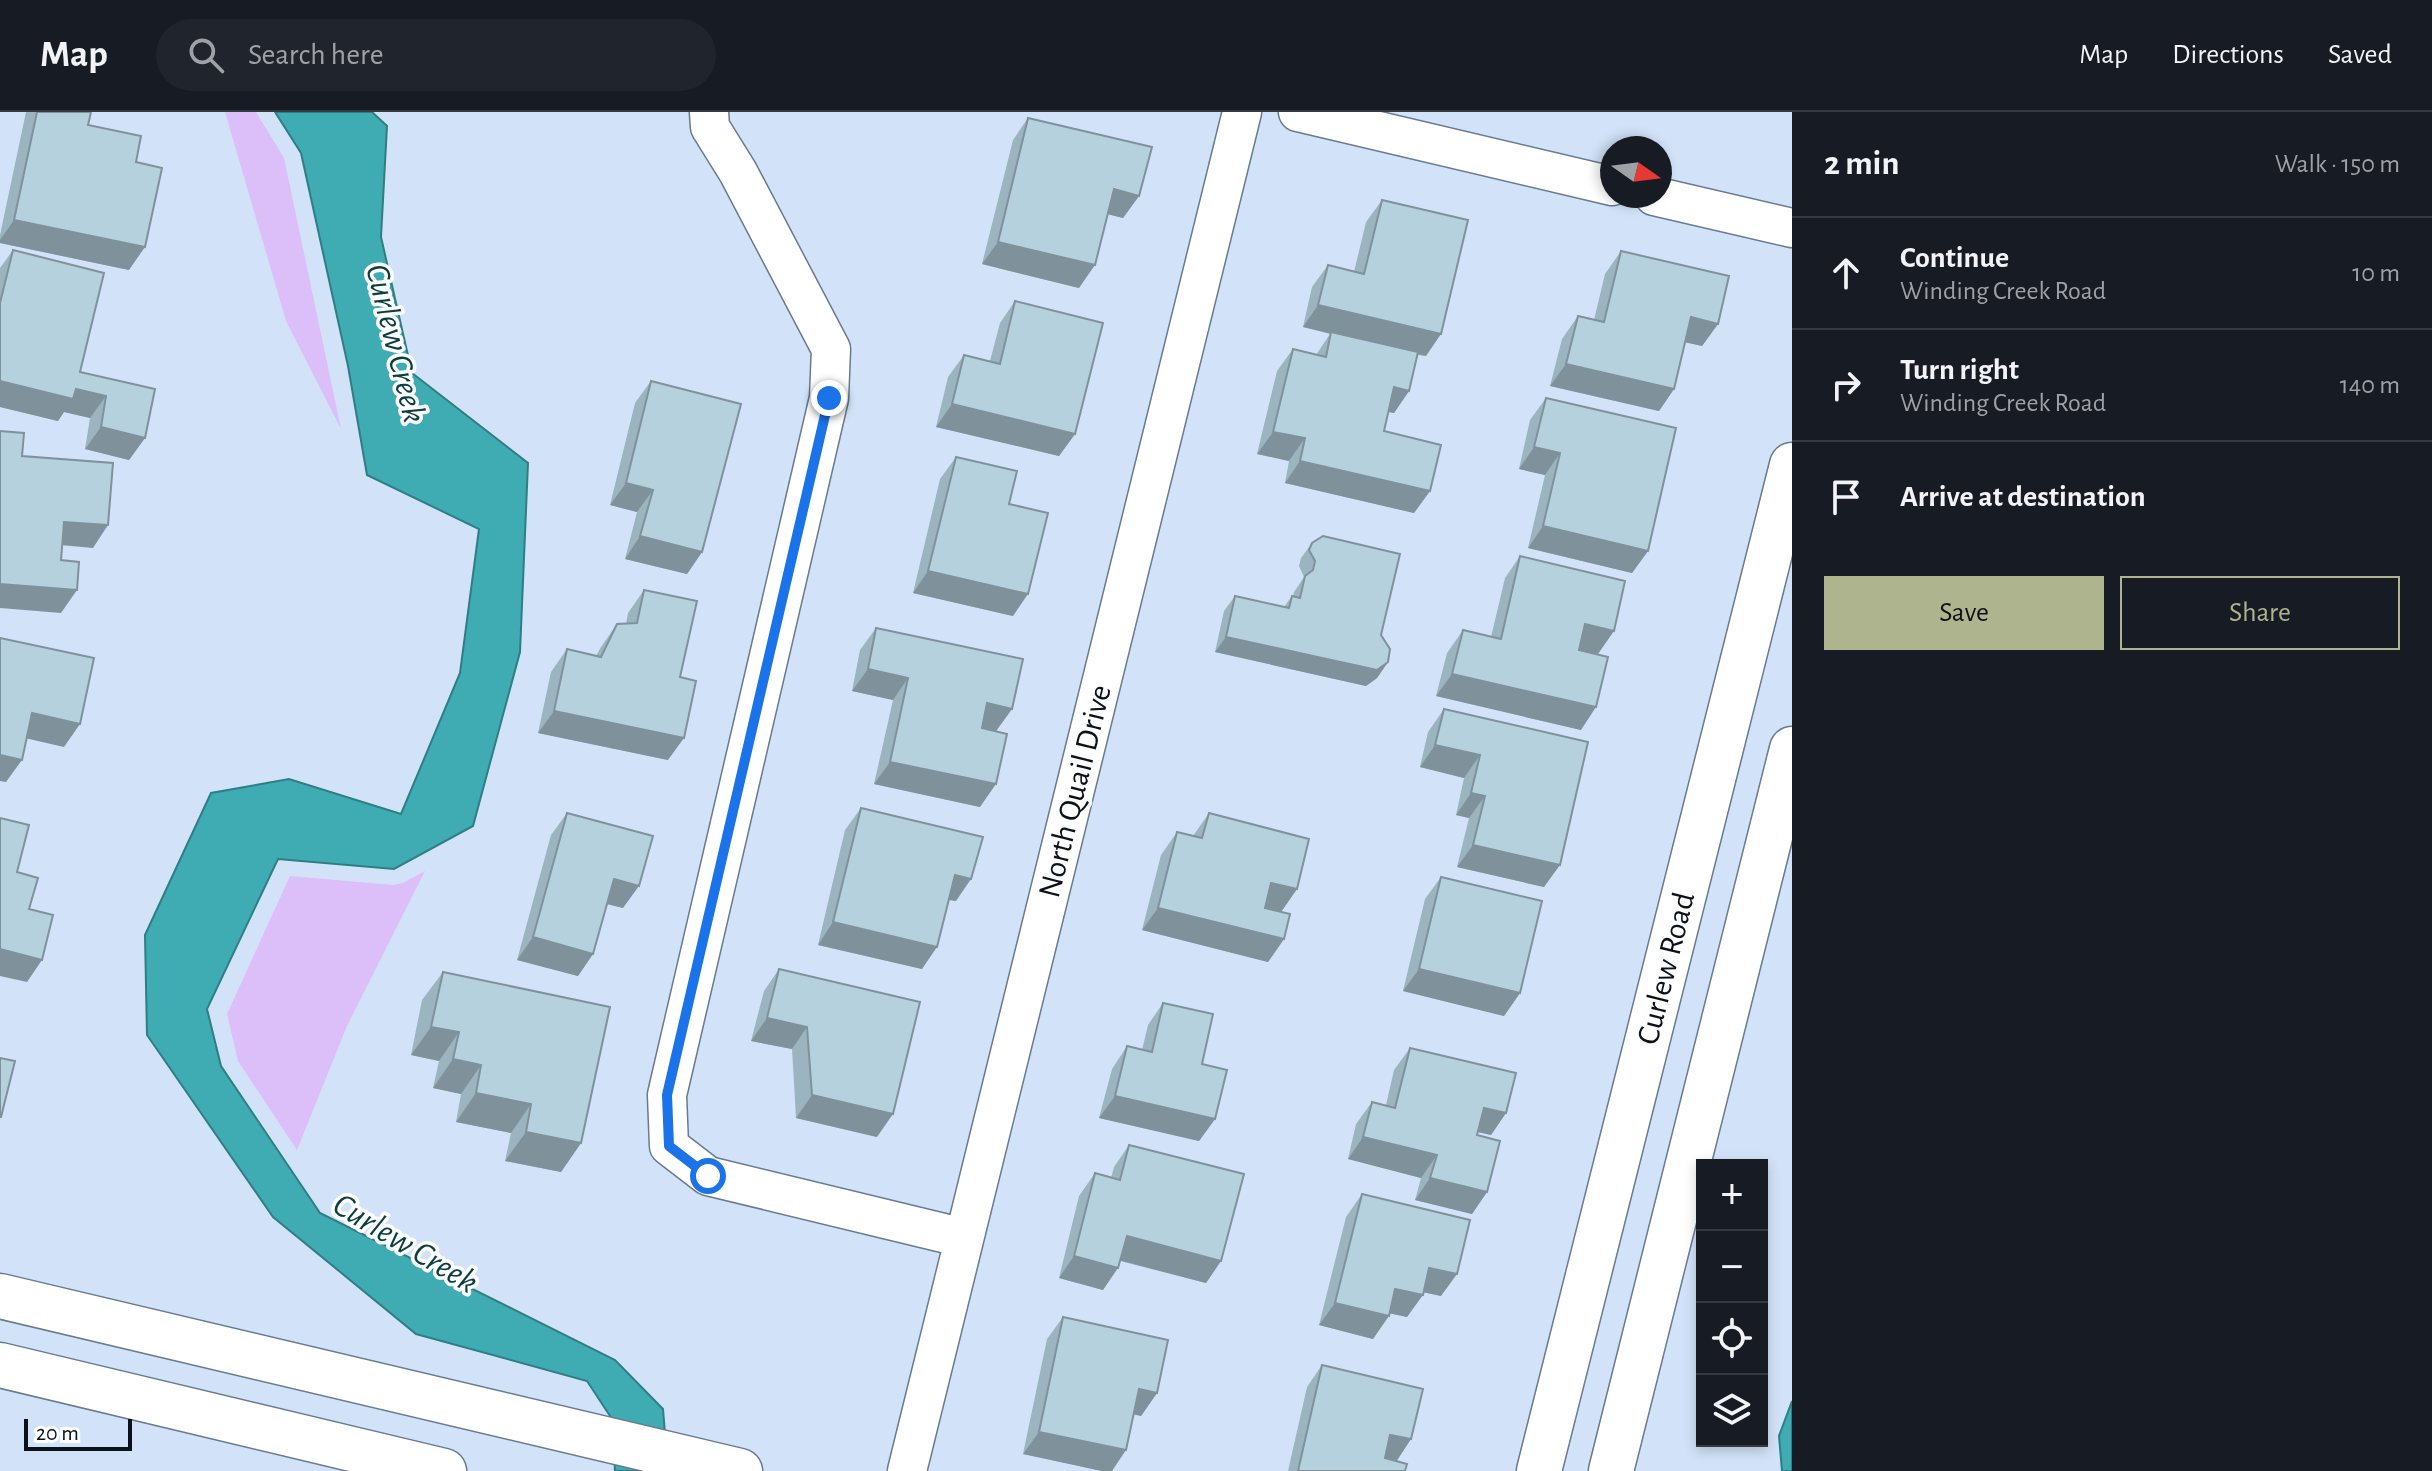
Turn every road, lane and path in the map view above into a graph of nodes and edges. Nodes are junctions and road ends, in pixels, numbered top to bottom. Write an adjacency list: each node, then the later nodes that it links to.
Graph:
1 (709, 112): 10 (street)
2 (1242, 112): 10 (street, North Quail Drive)
3 (1298, 112): 4 (street)
4 (1600, 183)
5 (1672, 200): 6 (street)
6 (1792, 228)
7 (1792, 465): 9 (main road, Curlew Road)
8 (1792, 749): 18 (main road)
9 (1701, 827): 16 (main road, Curlew Road); 17 (main road)
10 (964, 1238): 15 (street, North Quail Drive)
11 (0, 1296): 13 (main road)
12 (0, 1365): 14 (main road)
13 (731, 1469)
14 (444, 1471)
15 (907, 1471)
16 (1539, 1471)
17 (1567, 1471)
18 (1611, 1471)

